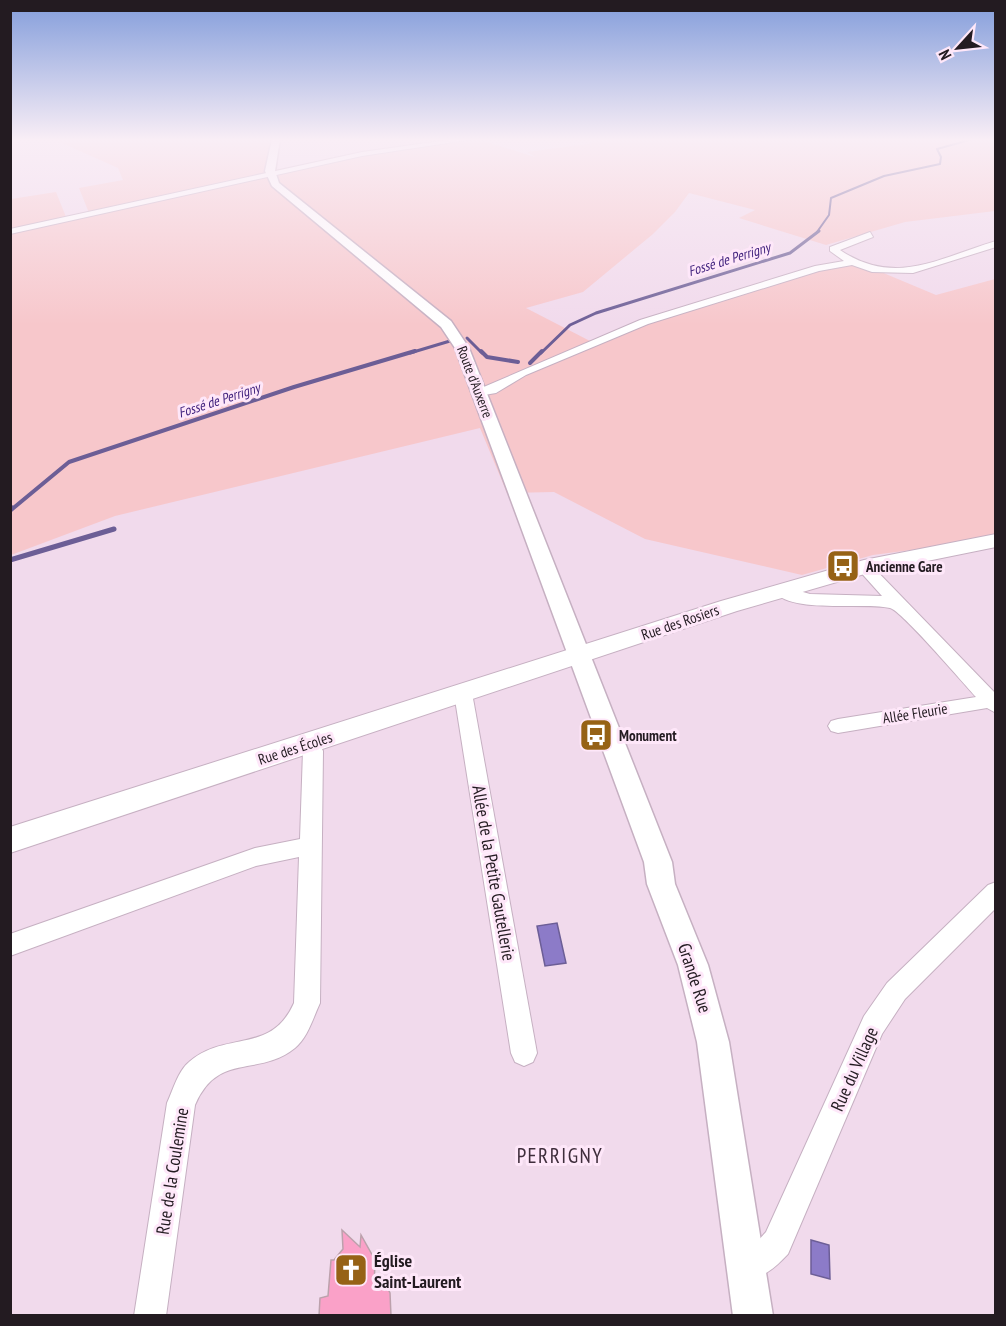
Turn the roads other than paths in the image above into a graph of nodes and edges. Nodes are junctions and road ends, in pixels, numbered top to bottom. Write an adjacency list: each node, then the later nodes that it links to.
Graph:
1 (152, 201): 3 (street)
2 (294, 201): 7 (street, Route d'Auxerre)
3 (10, 232)
4 (870, 235): 6 (street)
5 (996, 244): 6 (street)
6 (855, 262): 7 (street)
7 (478, 392): 12 (street, Route d'Auxerre)
8 (996, 540): 9 (main road, Rue des Rosiers)
9 (864, 567): 10 (main road, Rue des Rosiers); 11 (street)
10 (782, 591): 11 (street); 12 (main road, Rue des Rosiers)
11 (899, 604): 14 (street)
12 (580, 656): 13 (main road, Rue des Écoles); 22 (street, Grande Rue)
13 (463, 693): 16 (main road, Rue des Écoles); 21 (street, Allée de la Petite Gautellerie)
14 (993, 704): 15 (street, Allée Fleurie)
15 (838, 726)
16 (309, 744): 17 (main road, Rue des Écoles); 18 (street, Rue de la Coulemine)
17 (10, 840)
18 (310, 846): 20 (street); 23 (street, Rue de la Coulemine)
19 (996, 892): 22 (street, Rue du Village)
20 (10, 945)
21 (524, 1053)
22 (746, 1262): 24 (street, Grande Rue)
23 (150, 1316)
24 (753, 1316)

